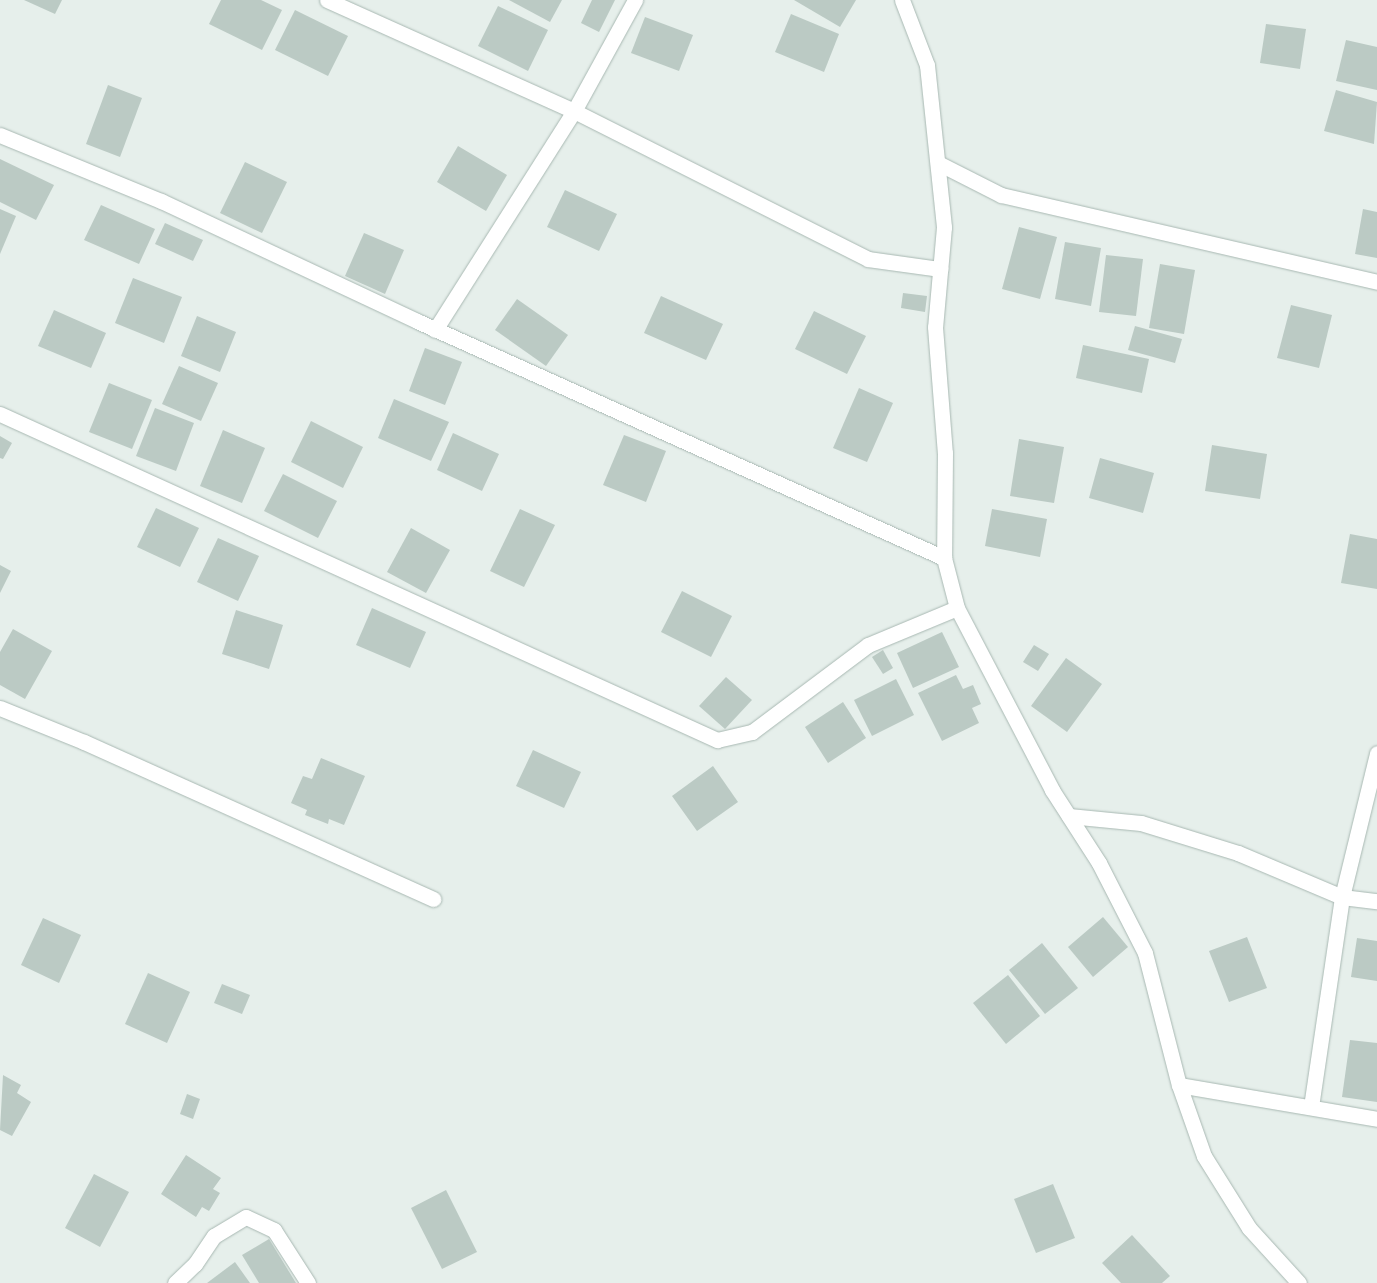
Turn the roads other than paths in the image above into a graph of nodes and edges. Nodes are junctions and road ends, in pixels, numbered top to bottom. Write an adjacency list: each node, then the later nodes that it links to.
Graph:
1 (327, 0): 4 (street)
2 (636, 0): 4 (street)
3 (902, 0): 6 (street)
4 (574, 111): 7 (street); 9 (street)
5 (0, 135): 9 (street)
6 (938, 163): 7 (street); 8 (street)
7 (940, 269): 11 (street)
8 (1377, 282)
9 (435, 330): 11 (street)
10 (0, 414): 12 (street)
11 (944, 558): 12 (street)
12 (957, 608): 15 (street)
13 (0, 708): 17 (street)
14 (1377, 753): 16 (street)
15 (1069, 816): 16 (street); 19 (street)
16 (1342, 897): 18 (street); 20 (street)
17 (434, 899)
18 (1377, 901)
19 (1179, 1085): 20 (street); 24 (street)
20 (1312, 1107): 21 (street)
21 (1377, 1119)
22 (175, 1283): 23 (street)
23 (308, 1283)
24 (1299, 1283)

